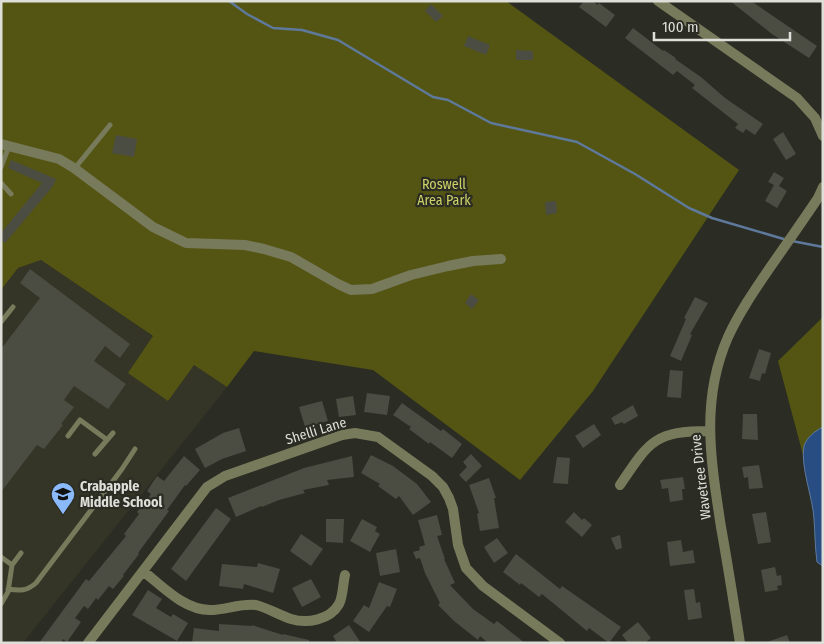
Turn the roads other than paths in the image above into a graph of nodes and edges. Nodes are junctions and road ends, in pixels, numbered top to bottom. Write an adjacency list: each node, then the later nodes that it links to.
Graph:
1 (658, 1): 3 (street)
2 (110, 125): 6 (lane)
3 (823, 136)
4 (5, 145): 5 (lane); 6 (street)
5 (1, 167)
6 (74, 168): 10 (street)
7 (1, 184): 9 (lane)
8 (823, 188): 13 (street, Wavetree Drive)
9 (11, 194)
10 (501, 259)
11 (13, 307): 12 (lane)
12 (1, 322)
13 (709, 430): 19 (street); 29 (street, Wavetree Drive)
14 (113, 433): 16 (lane)
15 (68, 436): 16 (lane)
16 (106, 439): 18 (lane)
17 (134, 449): 25 (lane)
18 (95, 454)
19 (620, 485)
20 (21, 553): 22 (lane)
21 (1, 557): 22 (lane)
22 (12, 565): 25 (lane)
23 (143, 570): 24 (street); 27 (street, Shelli Lane); 28 (street, Shelli Lane)
24 (345, 575)
25 (8, 589): 26 (lane)
26 (1, 604)
27 (88, 643)
28 (560, 643)
29 (740, 643)

